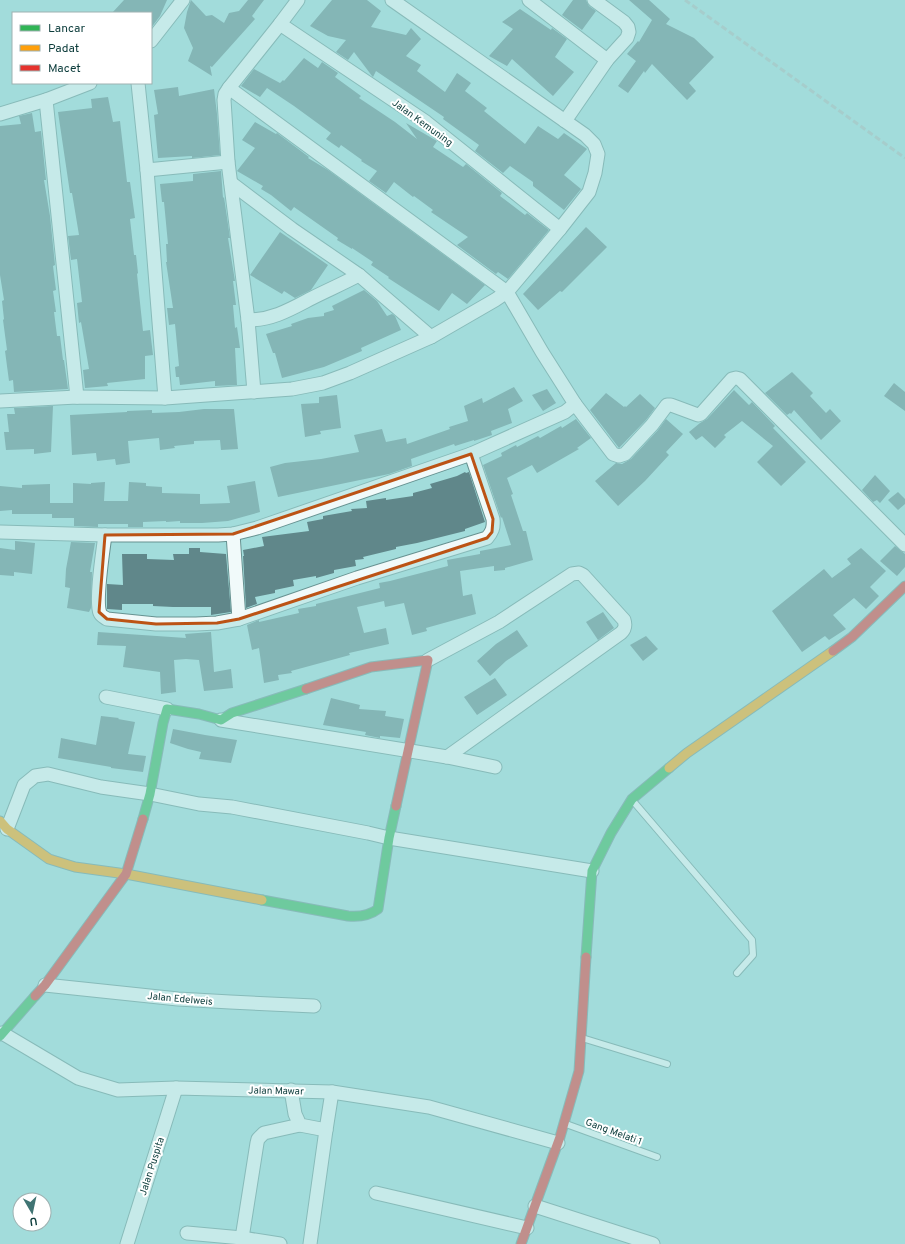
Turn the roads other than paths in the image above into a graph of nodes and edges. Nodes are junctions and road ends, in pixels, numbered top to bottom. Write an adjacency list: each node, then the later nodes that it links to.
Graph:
1 (183, 0): 8 (street)
2 (298, 0): 7 (street)
3 (392, 0): 6 (street)
4 (530, 0): 9 (street)
5 (594, 0): 9 (street)
6 (407, 4): 15 (street)
7 (280, 24): 12 (street); 19 (street, Jalan Kemuning)
8 (152, 40)
9 (607, 60): 15 (street)
10 (87, 84): 13 (street)
11 (138, 84): 17 (street)
12 (228, 88): 16 (street); 21 (street)
13 (46, 100): 14 (street); 25 (street)
14 (0, 114)
15 (565, 121): 19 (street)
16 (228, 162): 17 (street); 18 (street)
17 (147, 170): 26 (street)
18 (231, 183): 20 (street); 22 (street)
19 (560, 229): 21 (street)
20 (359, 275): 22 (street); 23 (street)
21 (507, 292): 23 (street); 28 (street)
22 (248, 320): 24 (street)
23 (430, 337): 24 (street)
24 (254, 392): 26 (street)
25 (77, 397): 26 (street); 27 (street)
26 (165, 398)
27 (0, 401)
28 (575, 404): 29 (street); 33 (street)
29 (471, 454): 31 (street); 35 (street)
30 (0, 532): 32 (street)
31 (233, 534): 32 (street); 35 (street)
32 (105, 535): 35 (street)
33 (905, 545)
34 (905, 586): 44 (street)
35 (239, 619)
36 (428, 660): 39 (street); 40 (street); 41 (street)
37 (106, 697): 38 (street)
38 (167, 709): 39 (street); 43 (street)
39 (220, 720): 40 (street)
40 (409, 751): 41 (street); 46 (street)
41 (447, 757): 42 (street)
42 (495, 767)
43 (150, 794): 45 (street); 46 (street); 48 (street)
44 (632, 799): 47 (street); 49 (lane)
45 (4, 825): 48 (street)
46 (389, 838): 47 (street); 48 (street)
47 (592, 871): 53 (street)
48 (126, 874): 50 (street)
49 (737, 973)
50 (45, 985): 51 (street, Jalan Edelweis); 52 (street)
51 (314, 1006)
52 (1, 1035): 55 (street, Jalan Mawar)
53 (581, 1038): 54 (lane); 58 (street)
54 (667, 1064)
55 (176, 1088): 56 (street, Jalan Mawar); 68 (street, Jalan Puspita)
56 (292, 1090): 57 (street, Jalan Mawar); 59 (street)
57 (332, 1092): 60 (street); 61 (street, Jalan Mawar)
58 (565, 1123): 61 (street); 62 (lane, Gang Melati 1)
59 (300, 1125): 60 (street); 67 (street)
60 (326, 1130): 70 (street)
61 (558, 1143): 64 (street)
62 (657, 1157)
63 (376, 1193): 65 (street)
64 (535, 1206): 65 (street); 72 (street)
65 (527, 1228): 71 (street)
66 (187, 1233): 67 (street)
67 (242, 1238): 69 (street)
68 (127, 1244)
69 (280, 1244)
70 (310, 1244)
71 (521, 1244)
72 (653, 1244)

